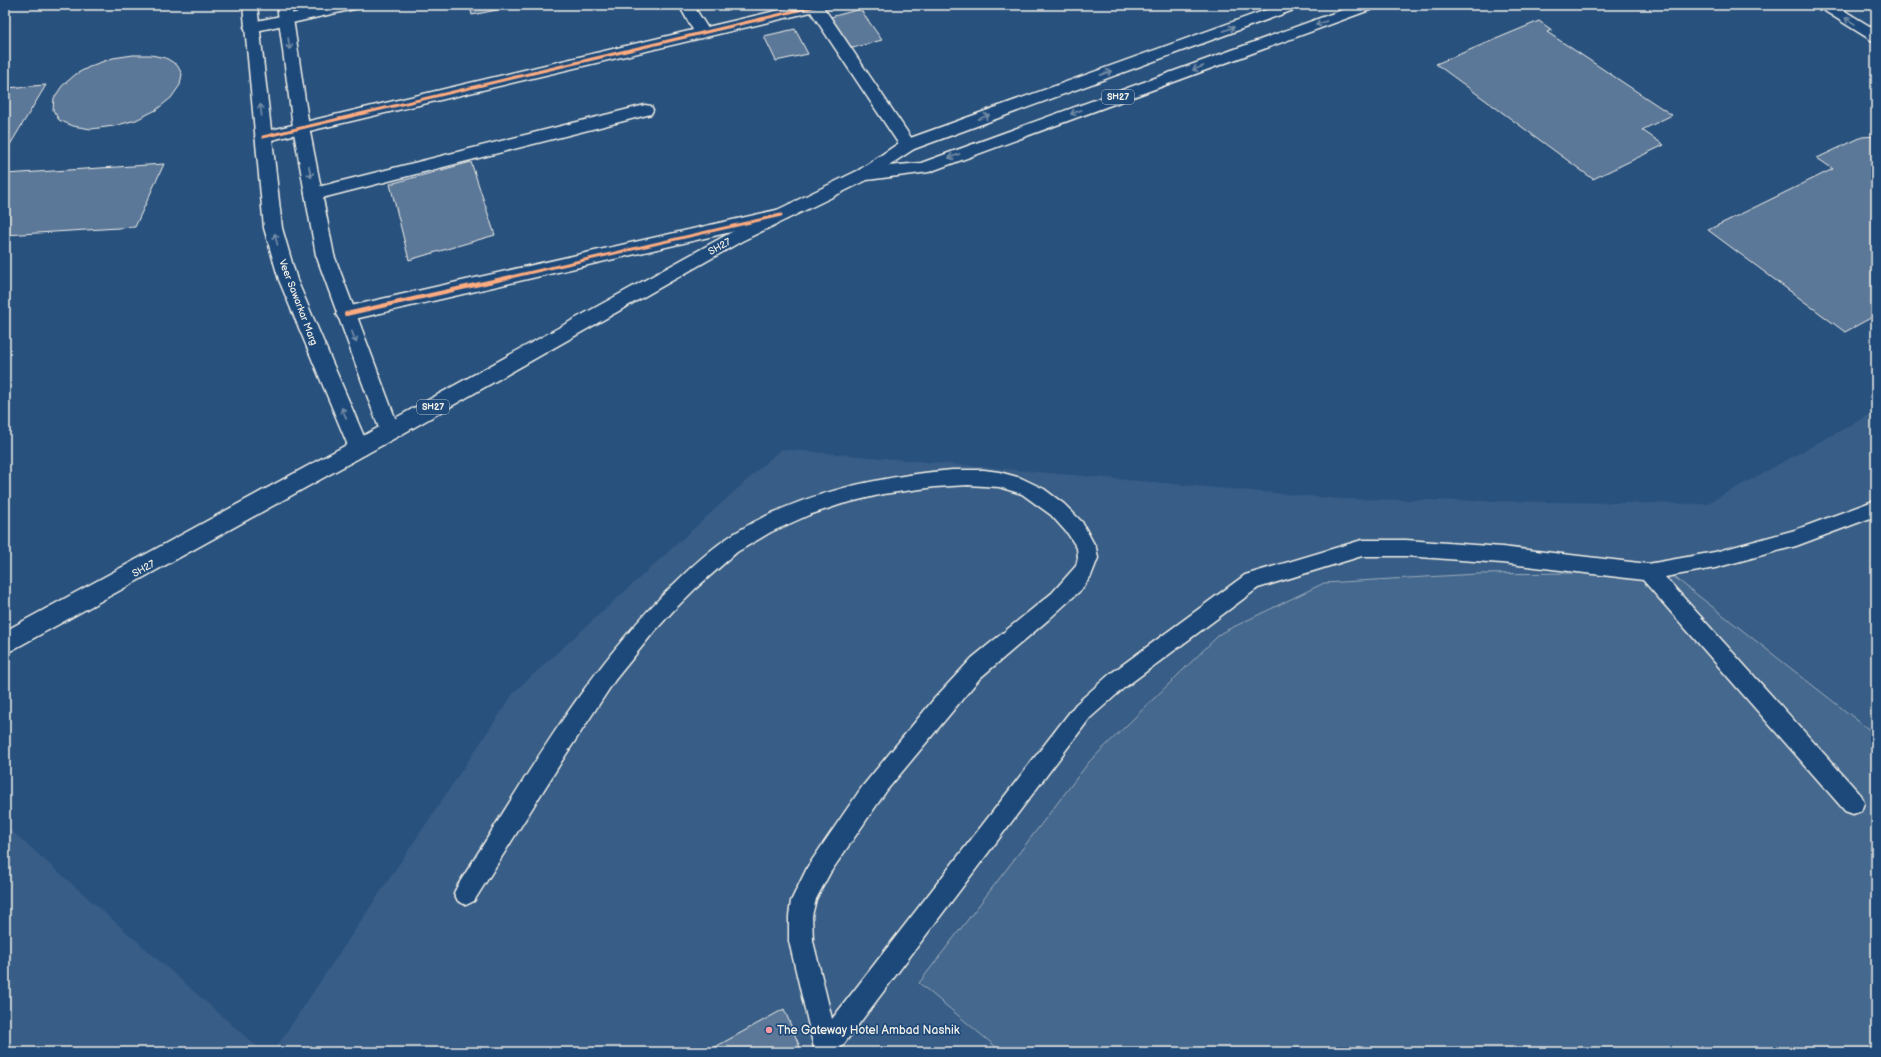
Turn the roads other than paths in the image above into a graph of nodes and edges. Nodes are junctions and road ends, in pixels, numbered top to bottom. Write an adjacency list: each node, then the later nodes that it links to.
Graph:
1 (250, 5): 10 (street, Veer Sawarkar Marg)
2 (354, 5): 9 (street)
3 (686, 5): 11 (street)
4 (1294, 5): 16 (street, one-way to 4)
5 (1370, 5): 17 (street, SH27 / SH27, one-way to 17)
6 (1825, 5): 12 (street, one-way to 6)
7 (818, 6): 8 (street); 16 (street)
8 (796, 8): 11 (street)
9 (285, 13): 10 (street); 14 (street, one-way to 14)
10 (252, 27): 15 (street, Veer Sawarkar Marg, one-way to 10)
11 (703, 34): 14 (street)
12 (1876, 37)
13 (645, 110): 18 (street)
14 (301, 127): 15 (street); 18 (street, one-way to 18)
15 (264, 137): 22 (street, Veer Sawarkar Marg, one-way to 15)
16 (908, 145): 17 (street)
17 (863, 175): 19 (street, SH27 / SH27)
18 (314, 194): 20 (street)
19 (781, 215): 20 (street); 21 (street, SH27 / SH27)
20 (346, 314): 21 (street, one-way to 21)
21 (390, 431): 22 (street, SH27 / SH27)
22 (359, 448): 25 (street, SH27 / SH27)
23 (1876, 508): 24 (lane)
24 (1648, 572): 26 (lane); 28 (lane)
25 (5, 644)
26 (1853, 803)
27 (466, 893): 28 (lane)
28 (830, 1050)

